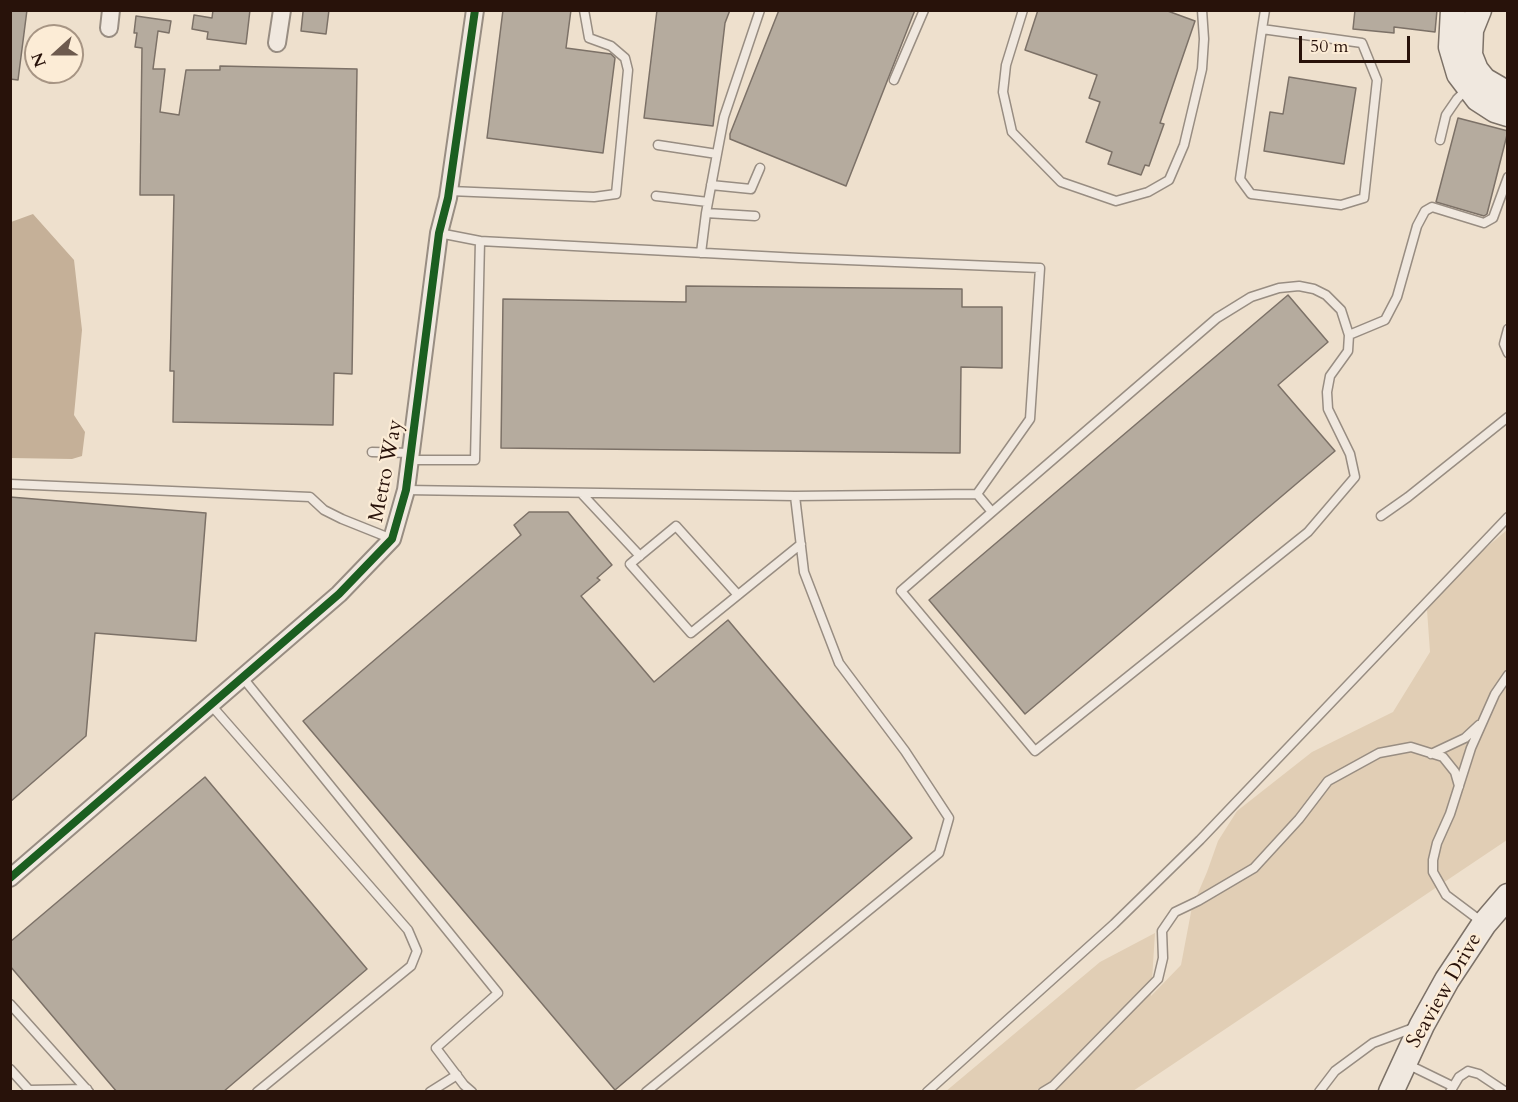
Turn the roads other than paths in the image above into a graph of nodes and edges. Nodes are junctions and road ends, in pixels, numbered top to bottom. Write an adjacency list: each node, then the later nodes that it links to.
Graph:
1 (111, 10): 12 (street)
2 (282, 10): 14 (street)
3 (475, 10): 25 (street, Metro Way)
4 (584, 10): 25 (lane)
5 (760, 10): 21 (lane)
6 (924, 10): 15 (lane)
7 (1023, 10): 8 (lane)
8 (1202, 10)
9 (1265, 10): 13 (lane)
10 (1453, 10): 16 (main road)
11 (1479, 10): 17 (main road)
12 (109, 28)
13 (1262, 29): 13 (lane)
14 (277, 43)
15 (894, 80)
16 (1468, 87): 18 (main road); 19 (lane)
17 (1508, 94)
18 (1508, 114)
19 (1440, 140)
20 (658, 145): 21 (lane)
21 (717, 154): 24 (lane)
22 (760, 168): 24 (lane)
23 (1508, 177): 34 (lane)
24 (711, 185): 27 (lane)
25 (450, 191): 30 (street, Metro Way)
26 (657, 196): 27 (lane)
27 (708, 202): 28 (lane)
28 (706, 213): 29 (lane); 32 (lane)
29 (755, 216)
30 (440, 233): 31 (lane); 38 (street, Metro Way)
31 (480, 241): 32 (lane); 38 (lane)
32 (701, 253): 42 (lane)
33 (1508, 328): 35 (lane)
34 (1349, 335): 44 (lane); 44 (lane)
35 (1508, 353)
36 (1508, 417): 45 (lane)
37 (372, 452): 38 (lane)
38 (411, 456): 40 (street, Metro Way)
39 (10, 484): 47 (lane)
40 (406, 490): 41 (lane); 47 (street, Metro Way)
41 (582, 494): 43 (lane); 49 (lane)
42 (977, 494): 43 (lane); 44 (lane)
43 (795, 496): 48 (lane)
44 (992, 512)
45 (1382, 516)
46 (1508, 517): 71 (lane)
47 (392, 538): 52 (street, Metro Way)
48 (801, 544): 50 (lane); 70 (lane)
49 (640, 556): 50 (lane); 50 (lane)
50 (738, 595)
51 (1508, 675): 54 (lane)
52 (243, 678): 53 (street, Metro Way); 64 (lane)
53 (211, 705): 57 (street, Metro Way); 67 (lane)
54 (1483, 721): 55 (lane); 56 (lane)
55 (1431, 754): 56 (lane); 72 (lane)
56 (1459, 786): 59 (lane)
57 (10, 878)
58 (1508, 896): 59 (main road, Seaview Drive)
59 (1484, 924): 61 (main road, Seaview Drive)
60 (10, 1004): 66 (lane)
61 (1422, 1024): 62 (main road, Seaview Drive); 73 (lane)
62 (1404, 1063): 65 (lane); 74 (main road, Seaview Drive)
63 (10, 1069): 66 (lane)
64 (457, 1075): 68 (lane); 69 (lane)
65 (1451, 1089): 75 (lane)
66 (88, 1090)
67 (257, 1092)
68 (430, 1092)
69 (472, 1092)
70 (646, 1092)
71 (927, 1092)
72 (1043, 1092)
73 (1319, 1092)
74 (1391, 1092)
75 (1506, 1092)

